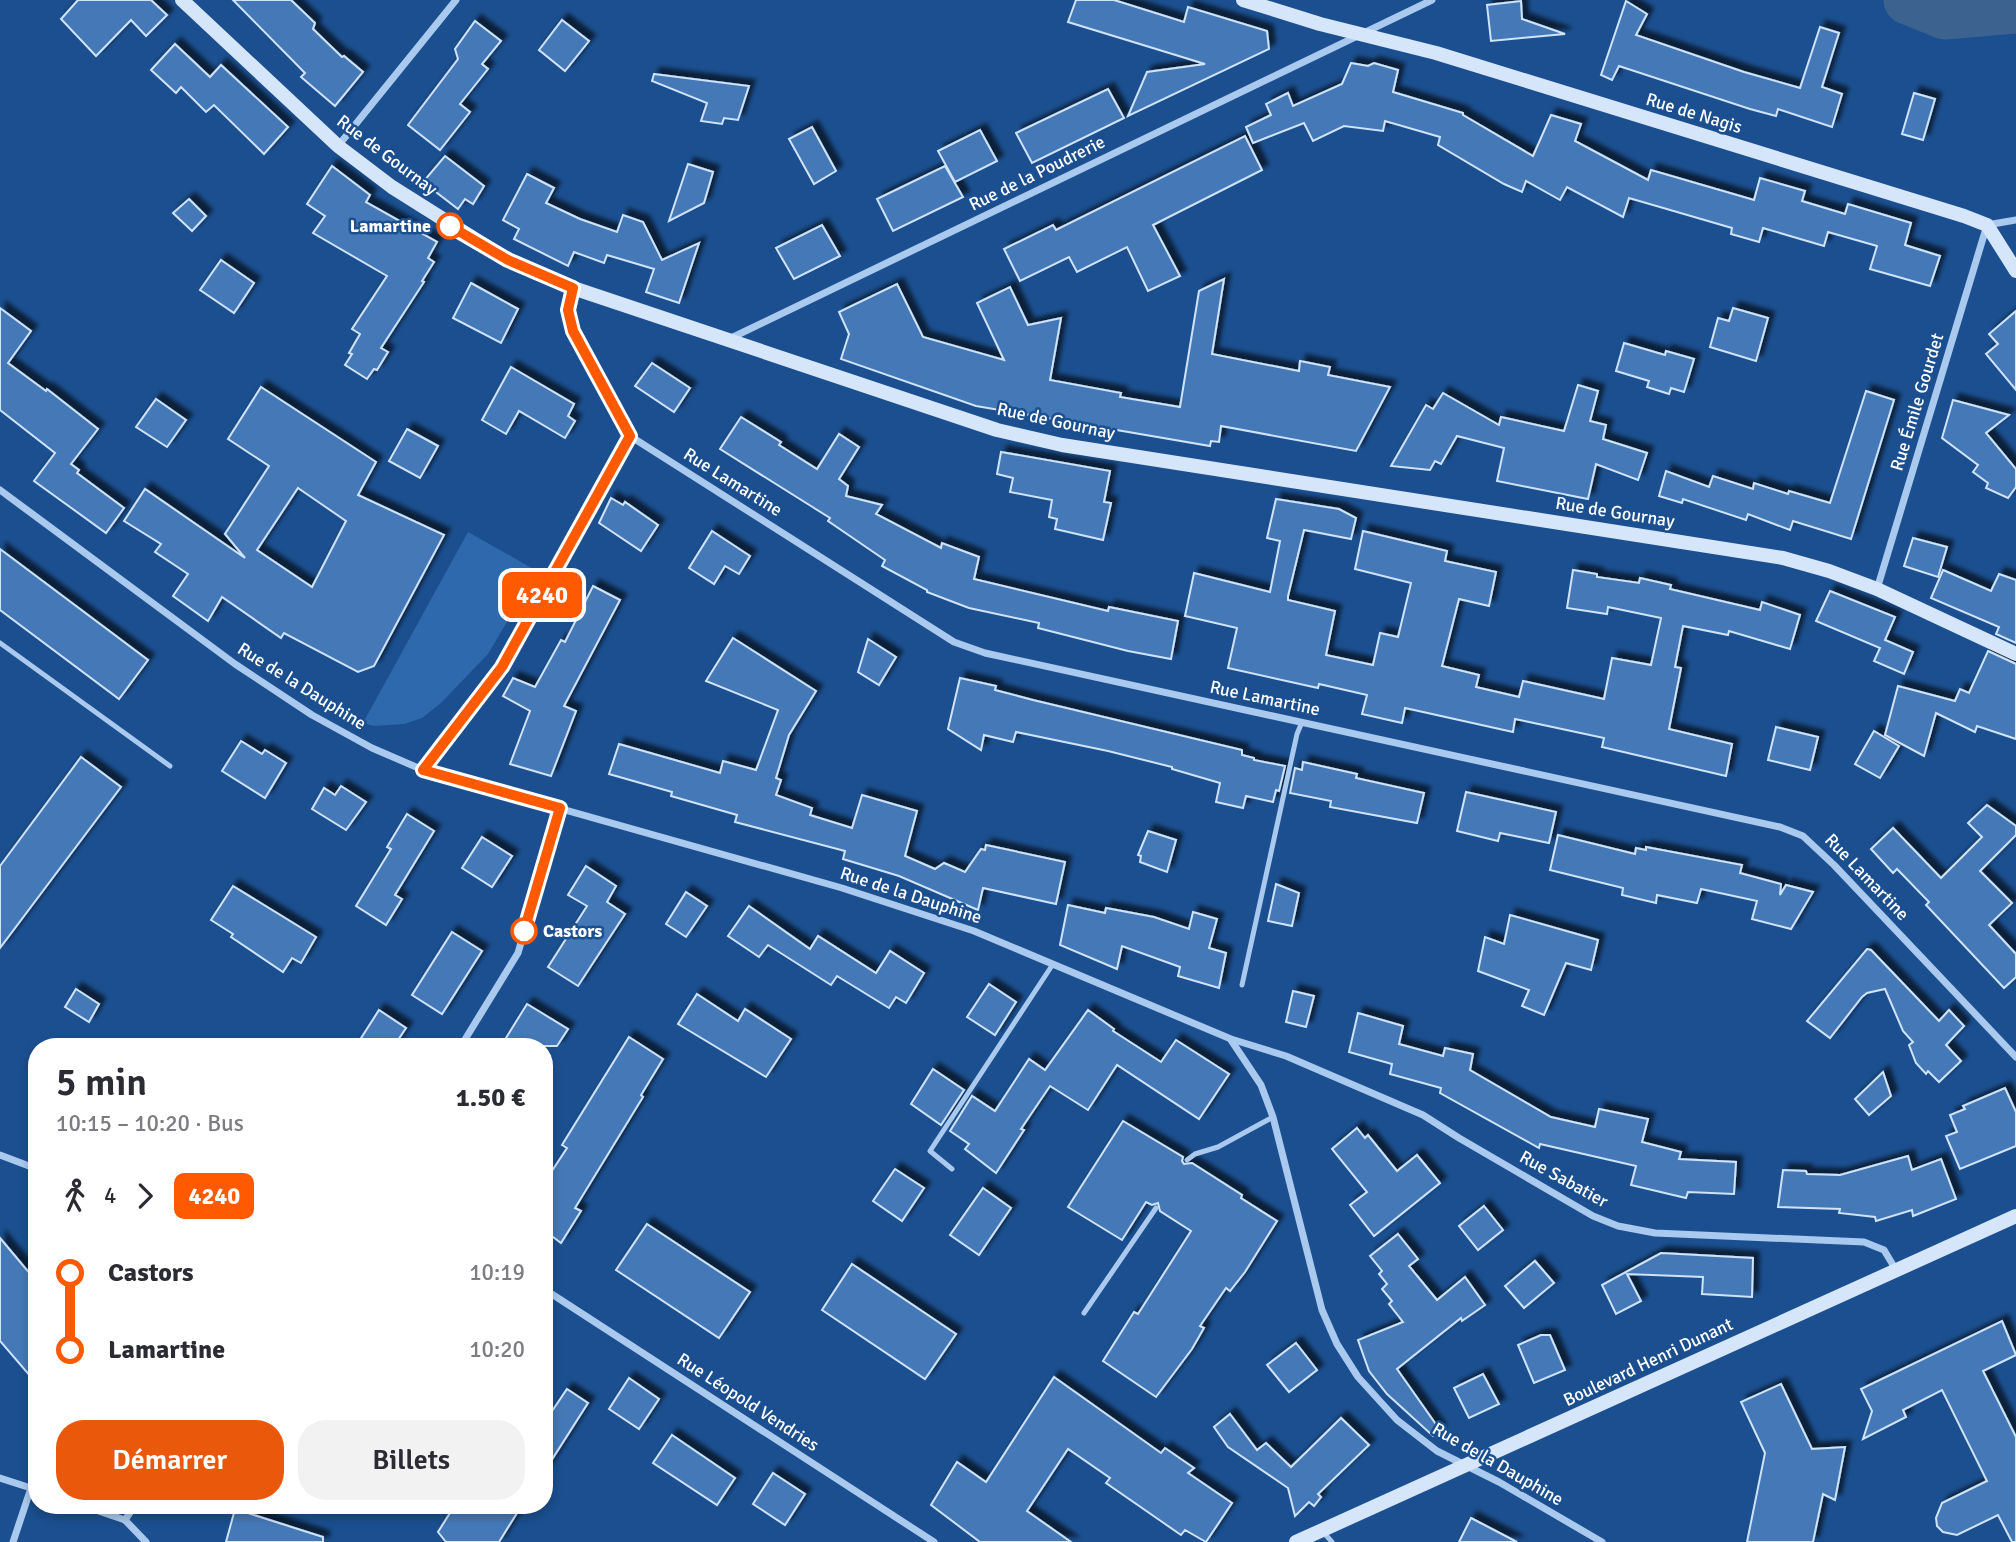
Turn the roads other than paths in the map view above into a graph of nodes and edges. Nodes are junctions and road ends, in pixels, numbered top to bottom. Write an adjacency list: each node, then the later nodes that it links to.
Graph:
1 (182, 0): 6 (street, Rue de Gournay)
2 (456, 0): 6 (street)
3 (1242, 0): 5 (street, Rue de Nagis)
4 (1432, 0): 5 (street, Rue de la Poudrerie)
5 (1359, 33): 8 (street, Rue de Nagis); 11 (street, Rue de la Poudrerie)
6 (338, 146): 10 (street, Rue de Gournay)
7 (2016, 220): 8 (street, Rue de Nagis)
8 (1987, 225): 9 (street); 14 (street, Rue Émile Gourdet)
9 (2016, 271)
10 (573, 288): 11 (street, Rue de Gournay); 12 (street, Rue Lamartine)
11 (727, 340): 14 (street, Rue de Gournay)
12 (630, 436): 17 (street, Rue Lamartine); 19 (street)
13 (0, 491): 19 (street, Rue de la Dauphine)
14 (1877, 589): 16 (street, Rue de Gournay)
15 (0, 643): 18 (lane)
16 (2016, 654)
17 (1302, 722): 22 (lane); 25 (street, Rue Lamartine)
18 (170, 766)
19 (423, 770): 20 (street, Rue de la Dauphine)
20 (560, 808): 21 (street, Rue de la Dauphine); 23 (street)
21 (1053, 964): 24 (street, Rue de la Dauphine); 30 (lane)
22 (1242, 985)
23 (466, 1038)
24 (1231, 1040): 26 (street, Rue de la Dauphine); 33 (street, Rue Sabatier)
25 (2016, 1057)
26 (1273, 1117): 28 (lane); 36 (street, Rue de la Dauphine)
27 (0, 1155): 29 (street)
28 (1187, 1160)
29 (28, 1166)
30 (952, 1169)
31 (1156, 1208): 35 (lane)
32 (2016, 1216): 33 (street, Boulevard Henri Dunant)
33 (1896, 1270): 36 (street, Boulevard Henri Dunant)
34 (553, 1295): 46 (street, Rue Léopold Vendries)
35 (1084, 1313)
36 (1468, 1465): 43 (street, Boulevard Henri Dunant); 48 (street, Rue de la Dauphine)
37 (0, 1478): 38 (street)
38 (28, 1487)
39 (28, 1504): 44 (street)
40 (107, 1514): 42 (street)
41 (129, 1514): 42 (street)
42 (125, 1520): 45 (street)
43 (1327, 1536): 47 (street, Boulevard Henri Dunant)
44 (13, 1542)
45 (146, 1542)
46 (934, 1542)
47 (1296, 1542)
48 (1602, 1542)

